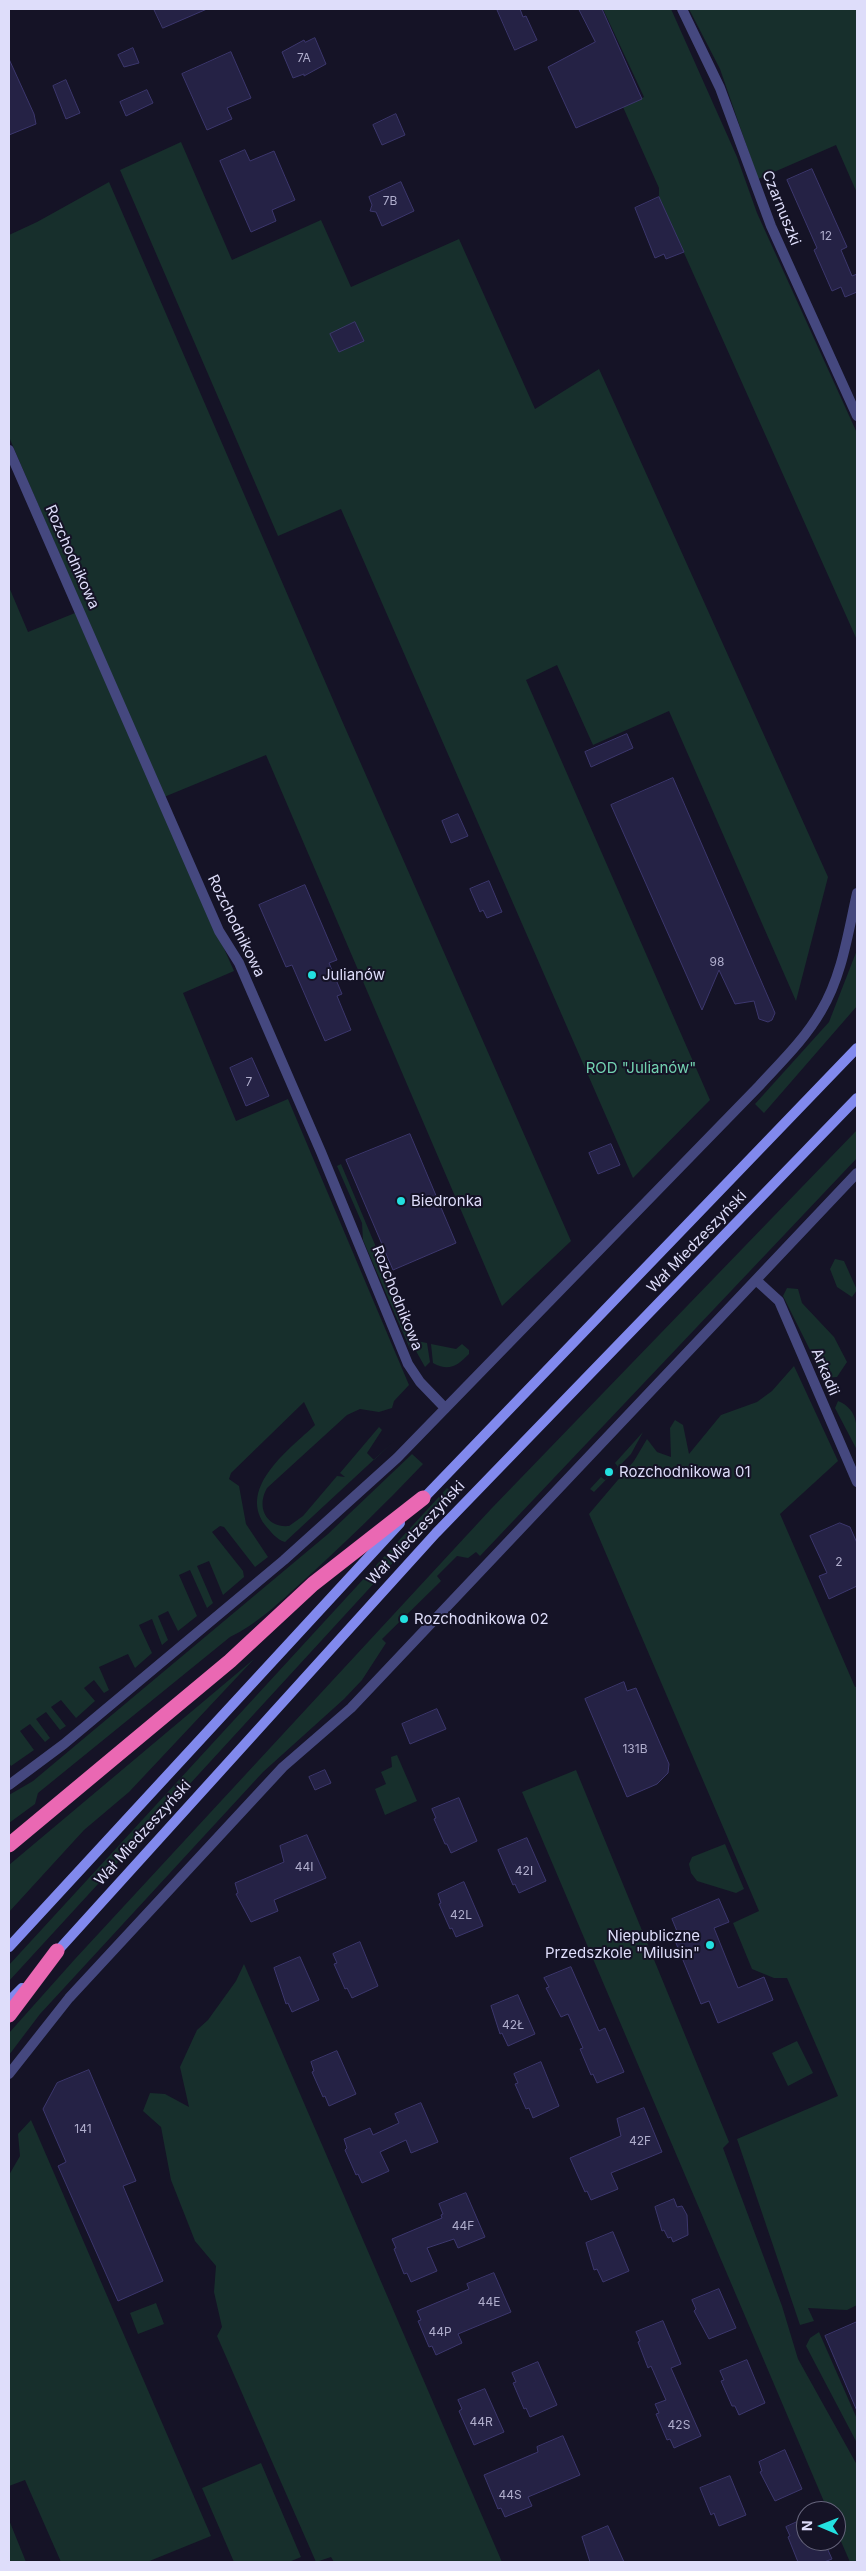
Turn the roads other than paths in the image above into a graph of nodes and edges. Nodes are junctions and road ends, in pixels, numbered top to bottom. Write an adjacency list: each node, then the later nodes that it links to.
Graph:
1 (682, 9): 2 (street, Czarnuszki)
2 (857, 416)
3 (9, 450): 9 (street, Rozchodnikowa)
4 (857, 893): 9 (street)
5 (857, 1048): 11 (main road, Wał Miedzeszyński)
6 (857, 1098): 15 (main road, Wał Miedzeszyński)
7 (857, 1173): 8 (street)
8 (756, 1280): 10 (street, Arkadii); 18 (street)
9 (445, 1408): 12 (street)
10 (857, 1482)
11 (423, 1498): 13 (highway); 14 (main road, Wał Miedzeszyński)
12 (9, 1785)
13 (9, 1845)
14 (9, 1947)
15 (57, 1951): 16 (main road, Wał Miedzeszyński); 17 (highway)
16 (9, 2002)
17 (9, 2015)
18 (9, 2074)

